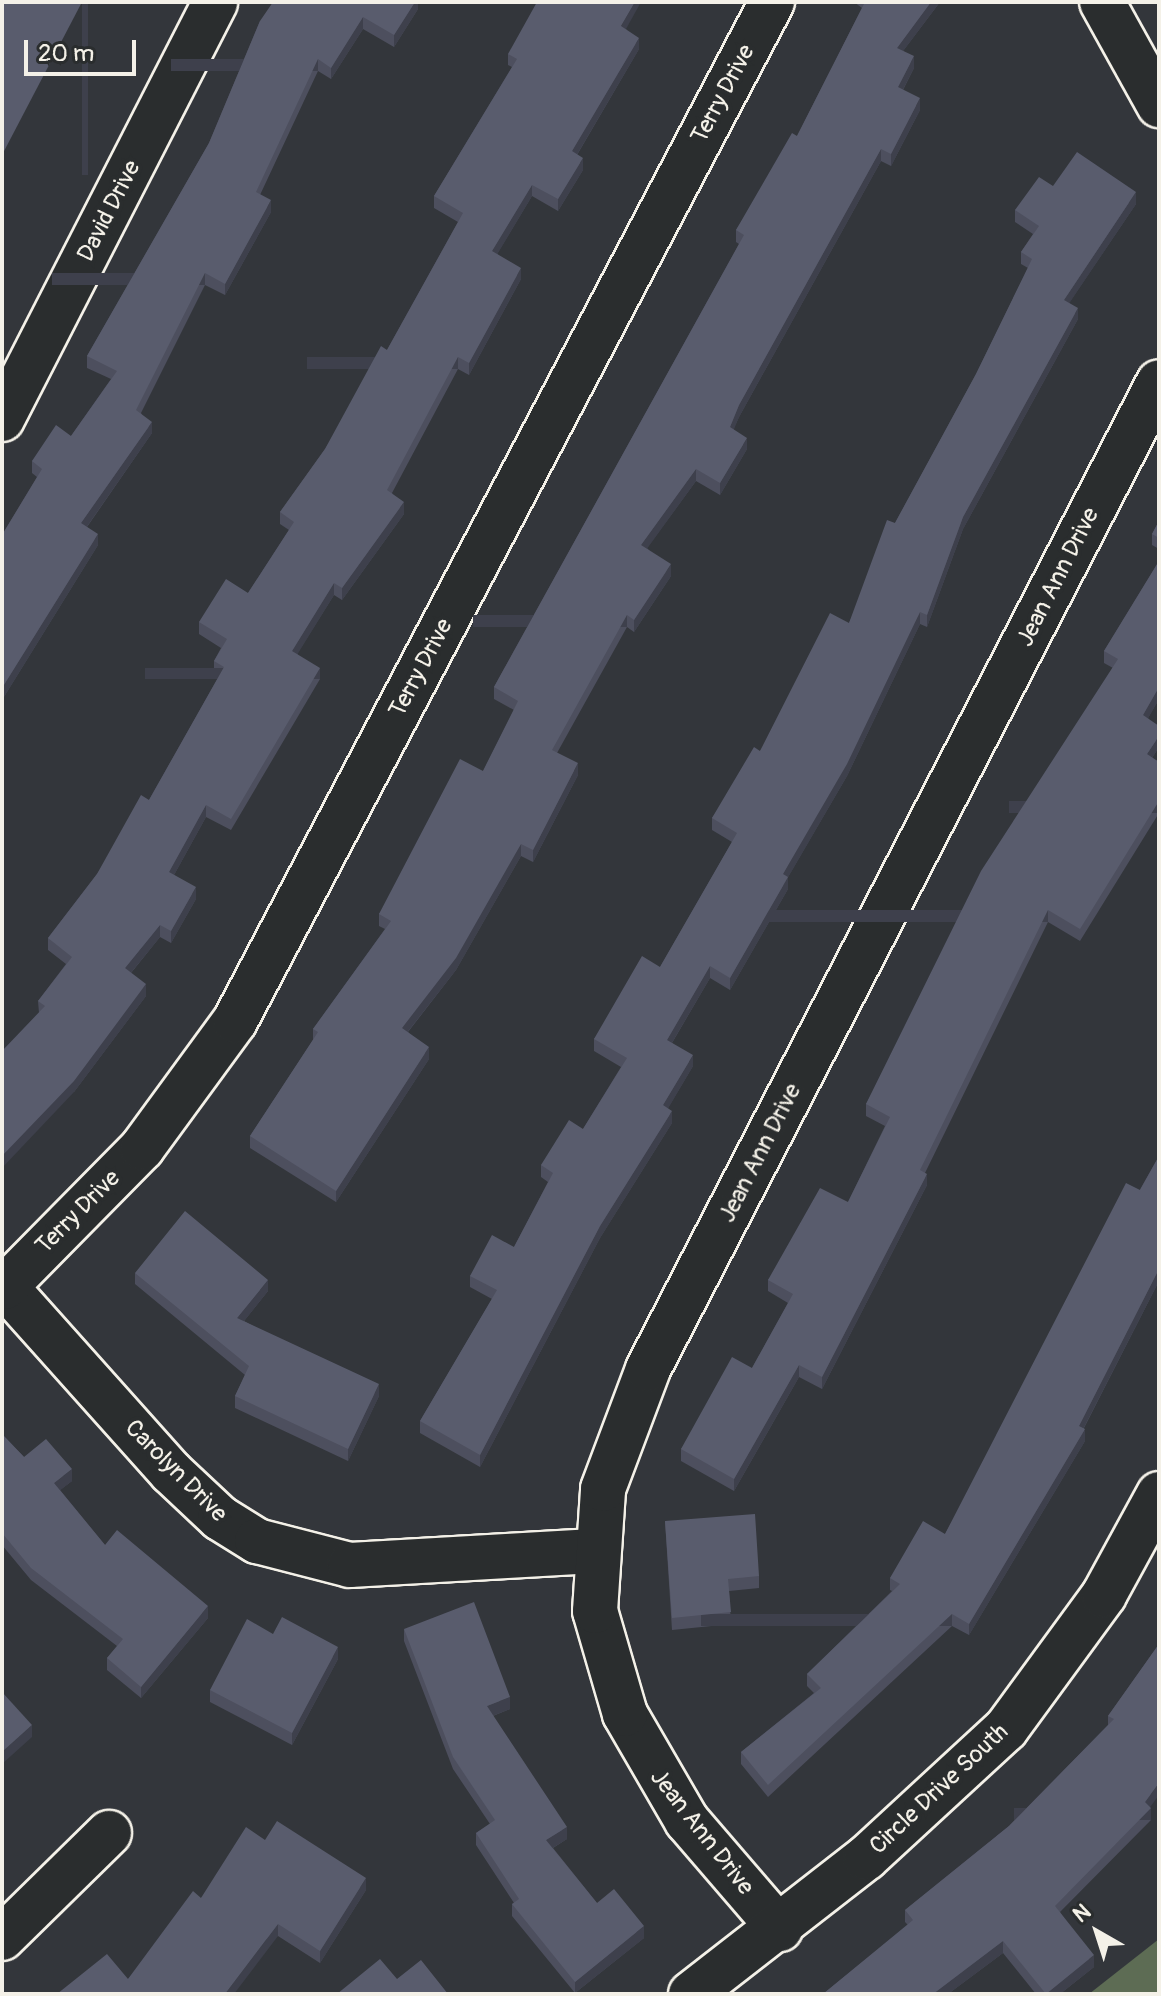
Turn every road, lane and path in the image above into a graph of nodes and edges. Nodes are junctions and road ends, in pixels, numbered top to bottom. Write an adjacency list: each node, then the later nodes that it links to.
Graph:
1 (215, 2): 6 (street, David Drive)
2 (772, 2): 7 (street, Terry Drive)
3 (1102, 2): 4 (street)
4 (1159, 105)
5 (1159, 382): 9 (street, Jean Ann Drive)
6 (2, 419)
7 (4, 1285): 9 (street, Carolyn Drive)
8 (1159, 1494): 11 (street, Circle Drive South)
9 (594, 1551): 11 (street, Jean Ann Drive)
10 (109, 1833): 12 (street)
11 (780, 1929): 13 (street, Circle Drive South)
12 (2, 1938)
13 (691, 1994)

